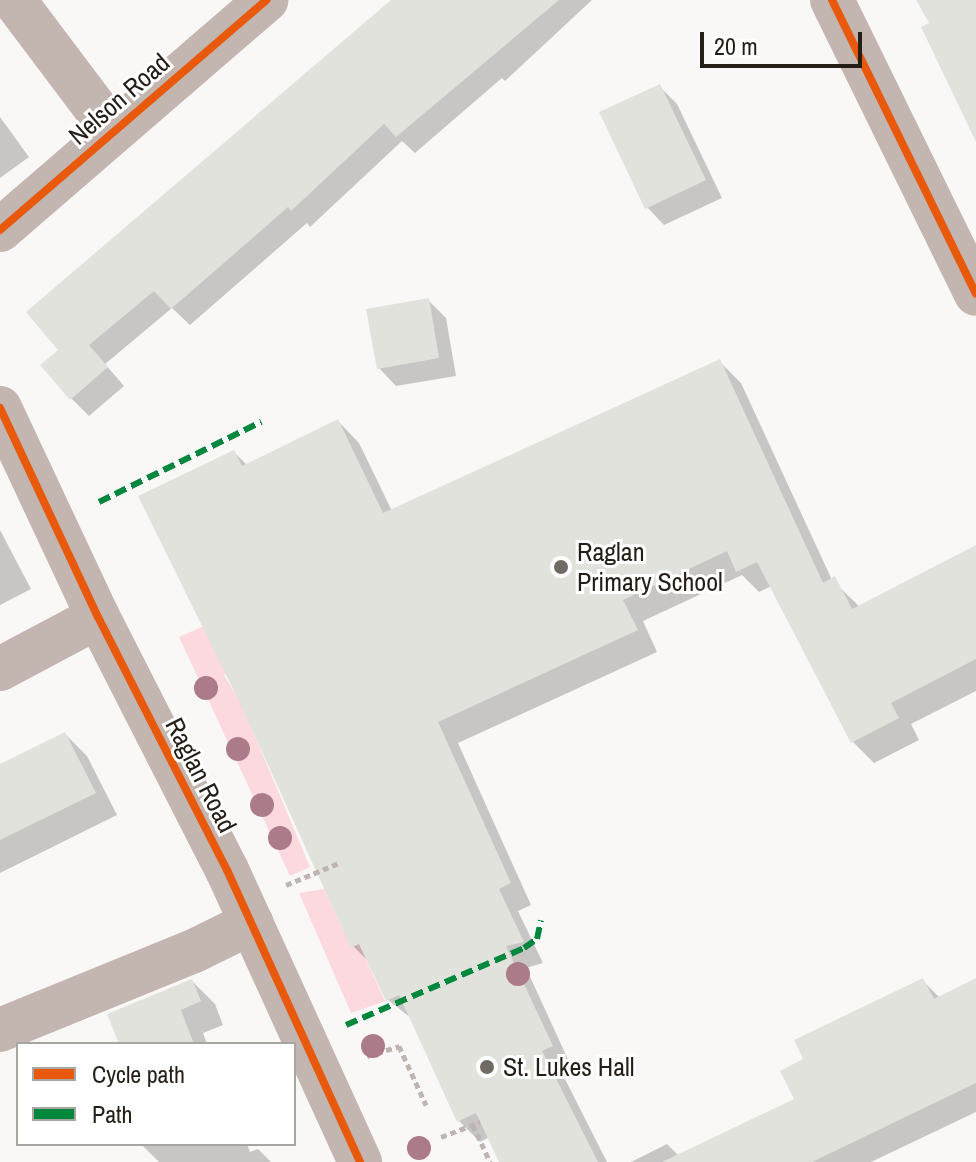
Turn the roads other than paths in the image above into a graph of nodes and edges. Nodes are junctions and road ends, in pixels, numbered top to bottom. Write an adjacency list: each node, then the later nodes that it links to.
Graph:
1 (14, 0): 4 (street)
2 (266, 0): 4 (street, Nelson Road)
3 (832, 0): 6 (street)
4 (112, 130): 5 (street, Nelson Road)
5 (0, 230)
6 (976, 294)
7 (0, 408): 8 (street, Raglan Road)
8 (98, 617): 9 (street); 10 (street, Raglan Road)
9 (0, 669)
10 (251, 923): 11 (street); 12 (street, Raglan Road)
11 (0, 1030)
12 (360, 1162)

